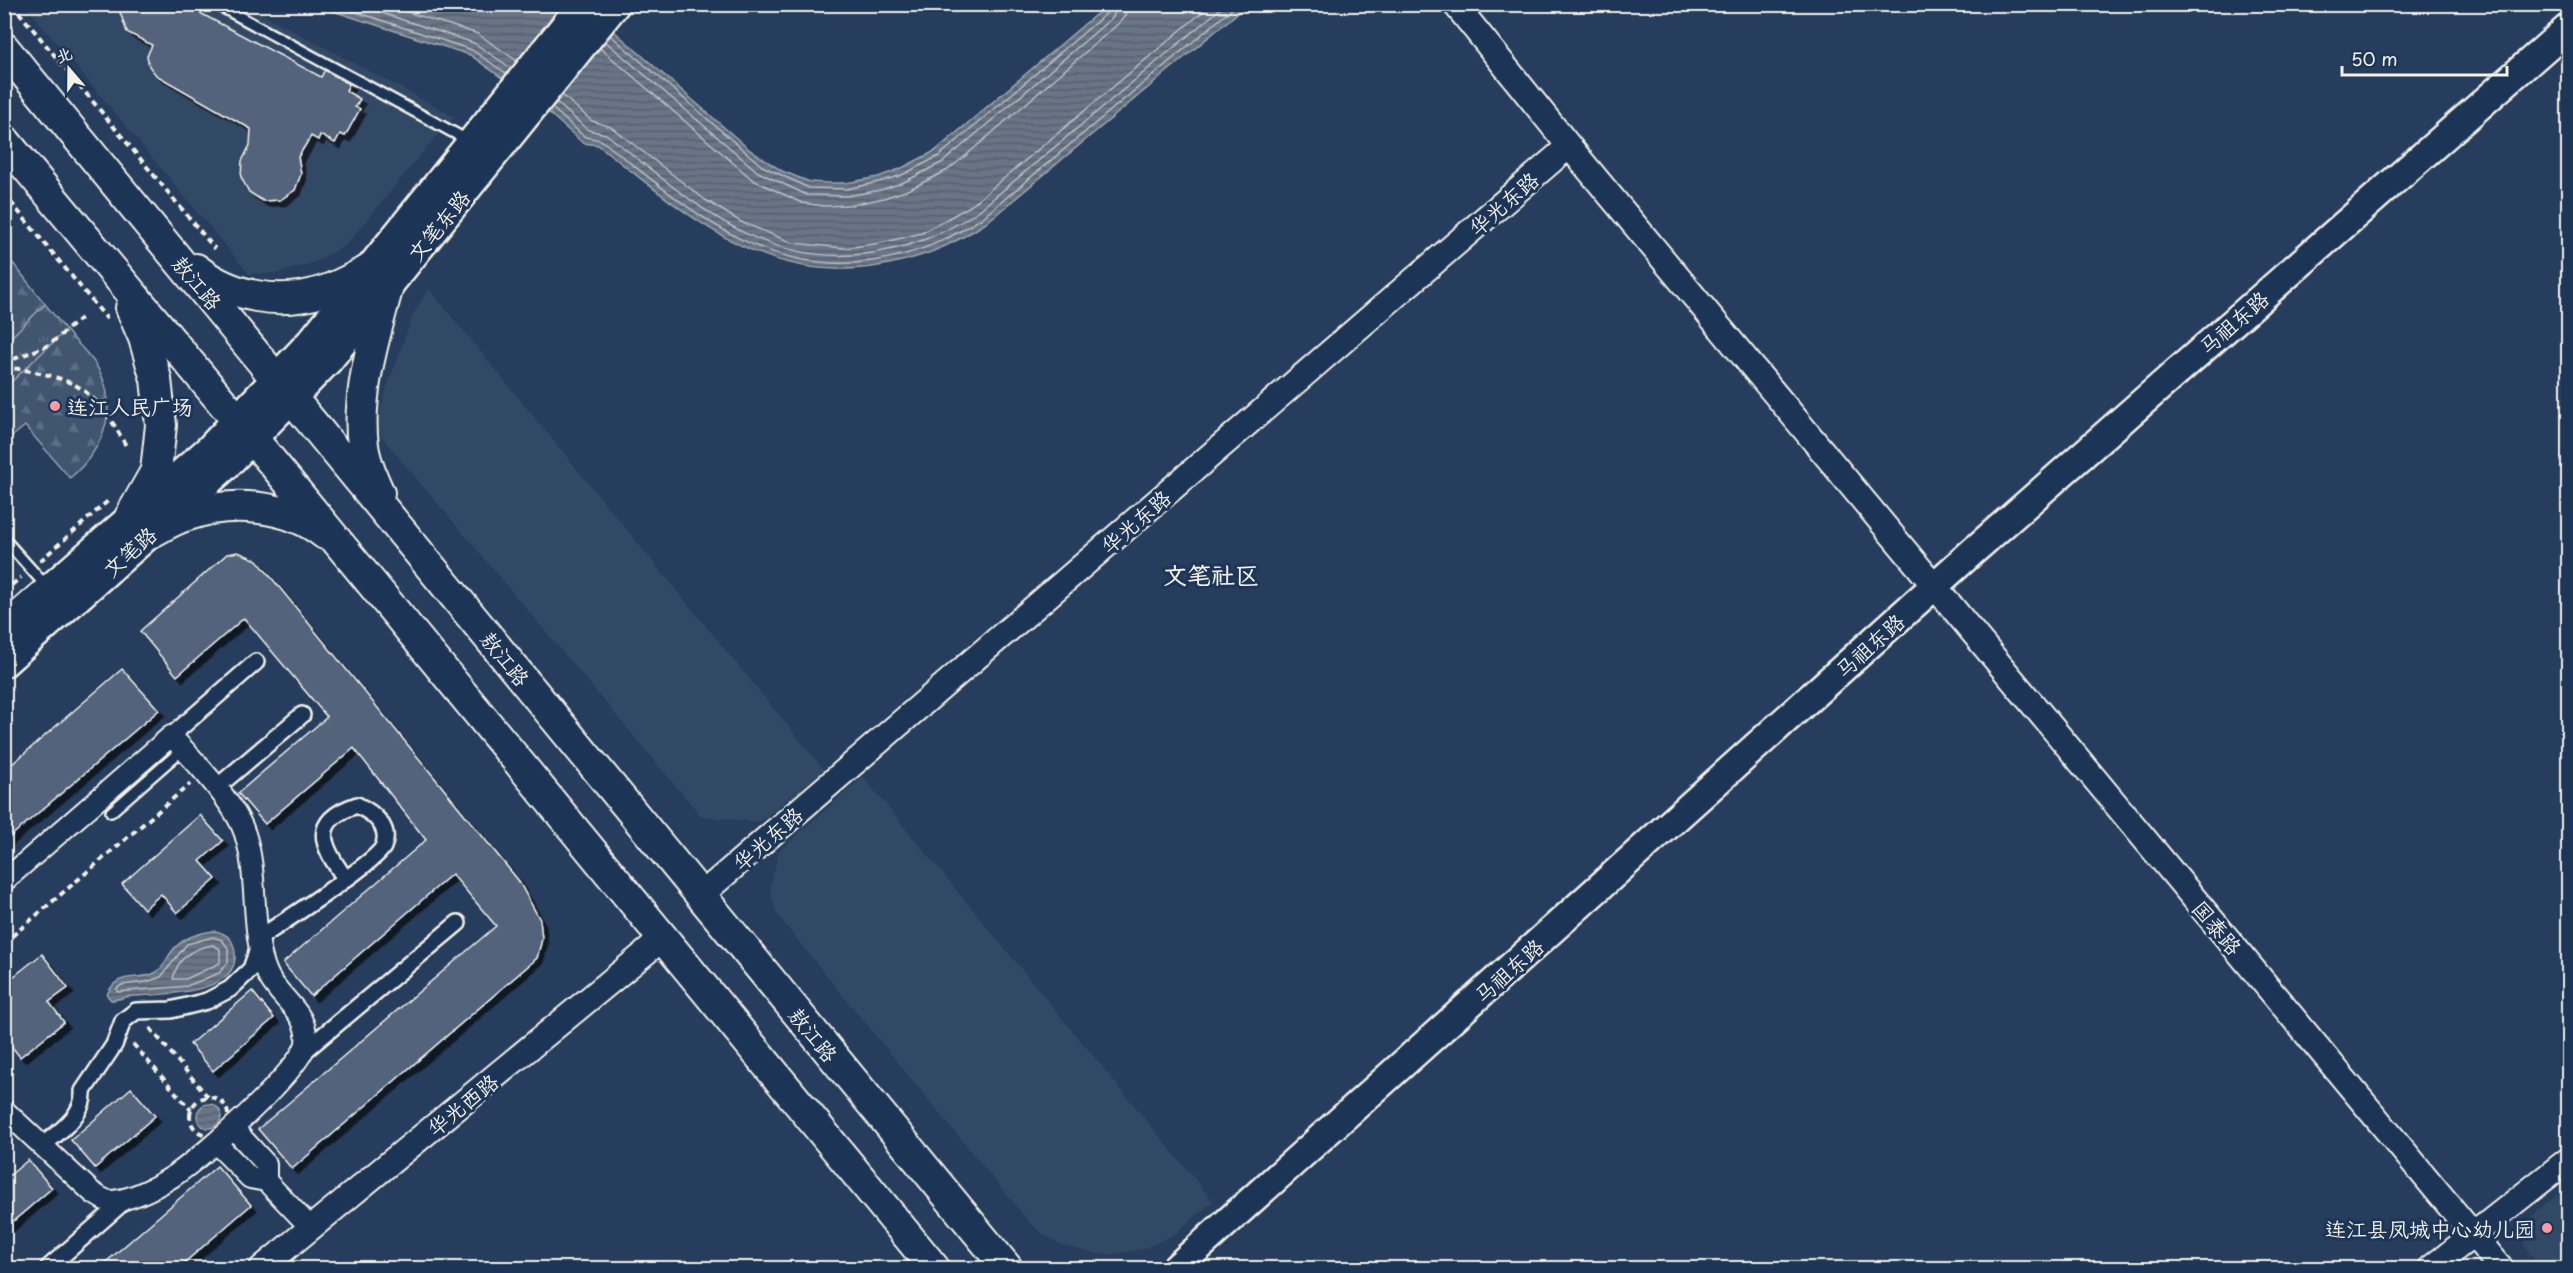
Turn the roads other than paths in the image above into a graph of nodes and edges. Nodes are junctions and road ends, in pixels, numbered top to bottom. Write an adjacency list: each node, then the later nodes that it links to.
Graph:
1 (216, 4): 9 (lane)
2 (582, 4): 7 (main road, 文笔东路)
3 (1455, 4): 10 (street, 国泰路)
4 (611, 11): 7 (main road, 文笔东路)
5 (2568, 28): 20 (main road, 马祖东路)
6 (4, 48): 11 (main road, 敖江路)
7 (523, 99): 9 (main road, 文笔东路); 13 (main road, 文笔东路)
8 (4, 140): 12 (main road)
9 (471, 142): 13 (main road, 文笔东路)
10 (1569, 146): 20 (street, 国泰路); 31 (street, 华光东路)
11 (150, 224): 13 (main road); 14 (main road, 敖江路)
12 (102, 259): 15 (main road); 16 (main road)
13 (378, 279): 14 (main road, 文笔东路); 17 (main road)
14 (285, 388): 15 (main road, 文笔东路); 17 (main road, 敖江路)
15 (245, 430): 16 (main road, 文笔路); 19 (main road)
16 (130, 516): 19 (main road); 21 (main road, 文笔路); 24 (main road, 文笔路)
17 (390, 517): 31 (main road, 敖江路)
18 (4, 539): 21 (lane)
19 (344, 549): 33 (main road)
20 (1935, 586): 44 (street, 国泰路); 49 (main road, 马祖东路)
21 (49, 589): 22 (main road, 文笔路)
22 (4, 628)
23 (256, 662): 26 (street)
24 (4, 663)
25 (302, 715): 27 (street)
26 (177, 742): 27 (street); 28 (lane); 30 (street)
27 (216, 788): 34 (street)
28 (111, 812)
29 (345, 878): 29 (street); 34 (street)
30 (4, 881)
31 (701, 895): 48 (main road, 敖江路)
32 (458, 923): 35 (street)
33 (662, 939): 43 (street, 华光西路); 47 (main road)
34 (260, 940): 35 (street); 39 (street)
35 (302, 1053): 37 (street)
36 (4, 1110): 39 (street)
37 (233, 1128): 38 (street); 41 (street)
38 (216, 1143): 41 (street); 42 (street)
39 (42, 1146): 42 (street)
40 (2568, 1160): 44 (street)
41 (266, 1181): 43 (street)
42 (129, 1197): 45 (street)
43 (311, 1228): 46 (street, 华光西路)
44 (2474, 1235): 50 (street); 51 (street, 国泰路)
45 (48, 1269)
46 (262, 1269)
47 (934, 1269)
48 (1007, 1269)
49 (1176, 1269)
50 (2431, 1269)
51 (2501, 1269)

